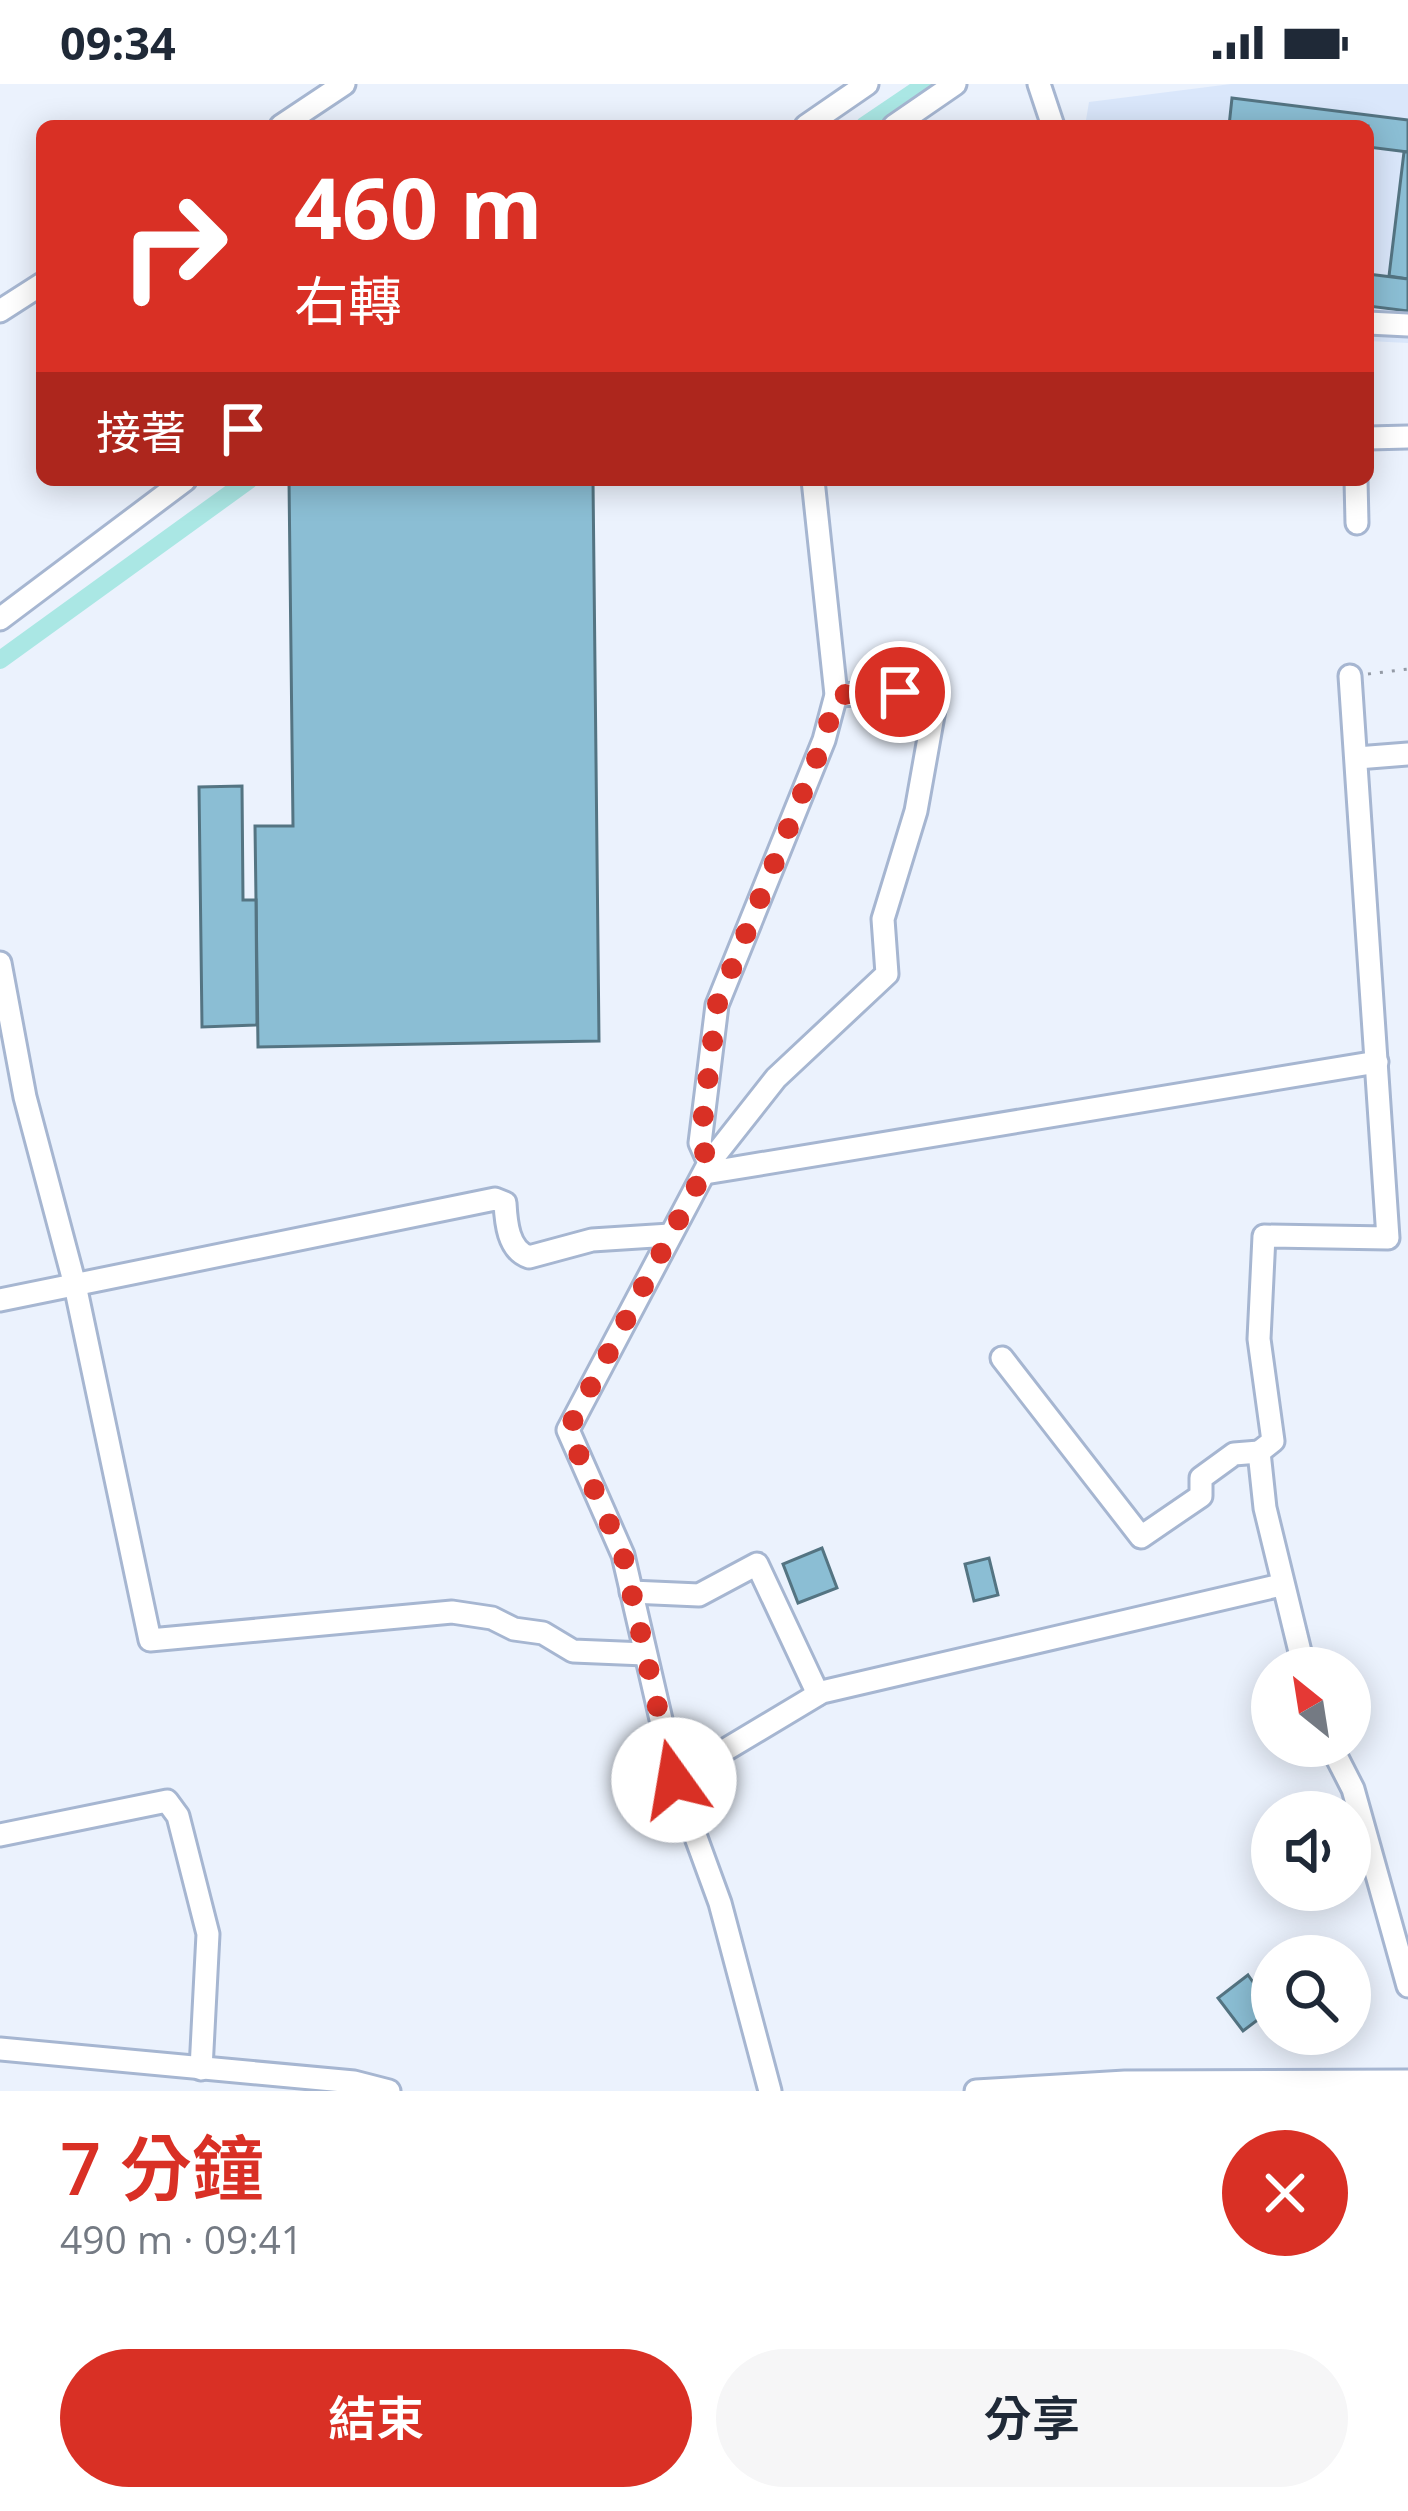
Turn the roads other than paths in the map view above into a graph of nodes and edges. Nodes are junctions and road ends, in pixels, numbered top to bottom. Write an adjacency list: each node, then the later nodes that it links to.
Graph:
1 (344, 84): 5 (street)
2 (867, 84): 6 (street)
3 (955, 84): 7 (street)
4 (1039, 84): 8 (street)
5 (290, 120)
6 (815, 120)
7 (903, 120)
8 (1051, 120)
9 (36, 288): 10 (street)
10 (0, 311)
11 (1374, 322): 12 (street)
12 (1408, 325)
13 (1408, 437): 14 (street)
14 (1374, 438)
15 (177, 486): 19 (street)
16 (814, 486): 21 (street)
17 (1356, 486): 18 (street)
18 (1357, 523)
19 (0, 619)
20 (1350, 676): 23 (street)
21 (836, 695): 26 (street); 26 (street)
22 (1408, 754): 23 (street)
23 (1357, 758): 25 (street)
24 (0, 964): 28 (street)
25 (1377, 1061): 26 (street); 31 (street)
26 (707, 1168): 27 (street)
27 (670, 1235): 28 (street); 33 (street)
28 (75, 1285): 29 (street); 35 (street)
29 (0, 1300)
30 (1002, 1358): 31 (street)
31 (1259, 1452): 32 (street)
32 (1281, 1586): 34 (street); 36 (street)
33 (631, 1592): 35 (street); 36 (street)
34 (1298, 1647)
35 (645, 1654): 38 (street)
36 (818, 1694): 38 (street)
37 (1342, 1767): 40 (street)
38 (674, 1780): 48 (street)
39 (0, 1835): 42 (street)
40 (1408, 1986)
41 (0, 2049): 42 (street)
42 (201, 2069): 47 (street)
43 (1408, 2081): 45 (street)
44 (1125, 2086): 46 (street); 49 (street)
45 (1344, 2086): 46 (street)
46 (1212, 2087)
47 (389, 2091)
48 (770, 2091)
49 (976, 2091)

